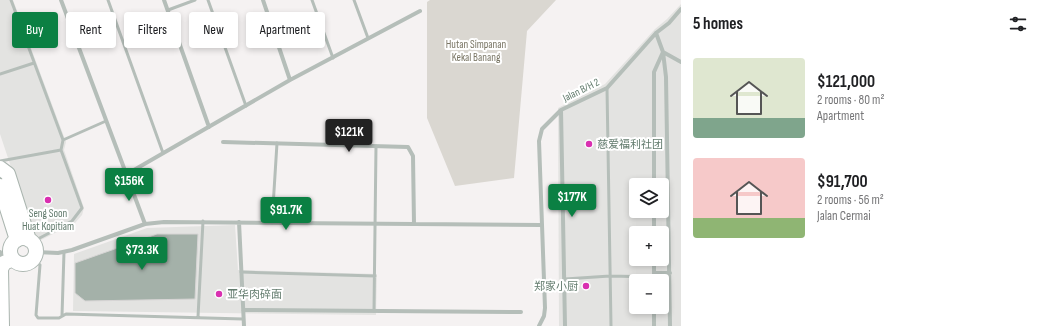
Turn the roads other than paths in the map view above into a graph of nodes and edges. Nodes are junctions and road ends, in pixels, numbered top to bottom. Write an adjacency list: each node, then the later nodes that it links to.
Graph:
1 (11, 0): 18 (lane)
2 (61, 0): 24 (street)
3 (108, 0): 31 (lane)
4 (164, 0): 11 (street)
5 (195, 0): 11 (lane)
6 (208, 0): 22 (lane)
7 (263, 0): 20 (street)
8 (312, 0): 16 (lane)
9 (354, 0): 14 (lane)
10 (681, 9): 13 (street, Jalan B/H 2)
11 (168, 10): 25 (street)
12 (420, 11): 14 (street)
13 (656, 33): 15 (street); 21 (street, Jalan B/H 2)
14 (368, 38): 16 (street)
15 (663, 52): 17 (street); 35 (street); 48 (street)
16 (332, 58): 20 (street)
17 (681, 62)
18 (34, 63): 19 (lane); 26 (lane)
19 (0, 74)
20 (290, 80): 22 (street)
21 (607, 88): 23 (street, Jalan B/H 2); 51 (lane)
22 (246, 106): 25 (street)
23 (562, 110): 43 (street, Jalan B/H 2); 53 (street)
24 (106, 120): 26 (lane); 34 (street)
25 (209, 127): 31 (street)
26 (63, 140): 30 (lane)
27 (223, 142): 28 (street)
28 (277, 143): 29 (street); 39 (lane)
29 (376, 146): 41 (lane); 42 (street)
30 (61, 150): 32 (lane); 44 (lane)
31 (163, 153): 34 (street)
32 (0, 161)
33 (0, 167): 44 (street)
34 (127, 174): 40 (street)
35 (654, 178)
36 (0, 186): 44 (street)
37 (203, 221): 38 (street); 40 (street); 60 (lane)
38 (239, 222): 39 (street); 47 (street)
39 (272, 222): 41 (street)
40 (145, 224): 45 (street)
41 (375, 224): 42 (street); 50 (lane)
42 (414, 224): 43 (street)
43 (542, 225): 64 (street, Jalan B/H 2)
44 (30, 247): 45 (street); 46 (street); 46 (street); 59 (lane)
45 (64, 252): 59 (lane)
46 (4, 262): 56 (street)
47 (241, 272): 50 (lane); 54 (street)
48 (670, 273): 49 (street); 68 (street)
49 (666, 274)
50 (374, 276): 55 (lane)
51 (610, 276): 52 (lane); 53 (lane); 66 (lane)
52 (629, 276)
53 (565, 279): 65 (street)
54 (243, 310): 55 (street); 61 (street)
55 (374, 311): 57 (street)
56 (1, 312): 62 (street)
57 (521, 312)
58 (654, 314): 67 (street)
59 (62, 316): 60 (lane)
60 (198, 317): 61 (lane)
61 (243, 319): 63 (street)
62 (2, 326)
63 (244, 326)
64 (539, 326)
65 (565, 326)
66 (611, 326)
67 (654, 326)
68 (670, 326)

